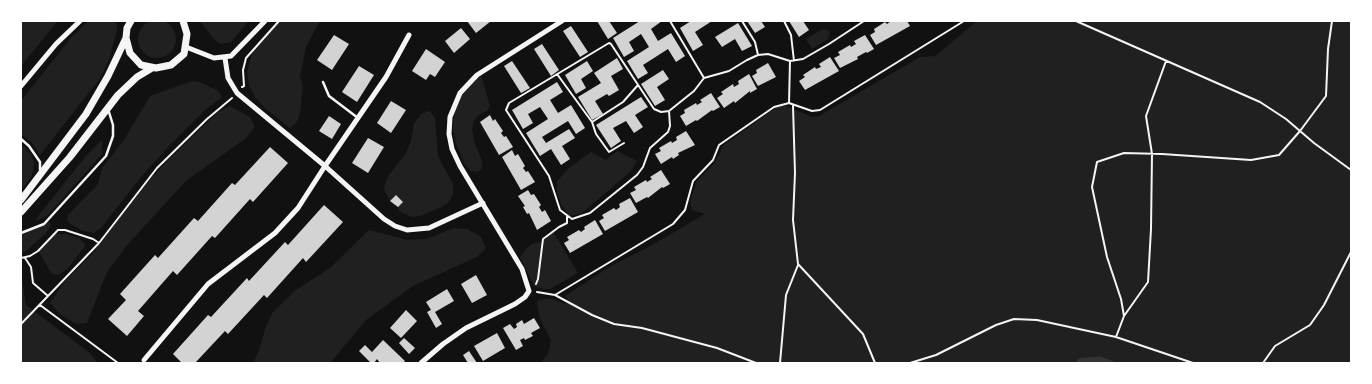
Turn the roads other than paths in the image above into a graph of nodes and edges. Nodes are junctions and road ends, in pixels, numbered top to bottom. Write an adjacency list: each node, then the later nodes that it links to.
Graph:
1 (80, 21): 14 (street)
2 (131, 21): 9 (street)
3 (183, 21): 7 (street)
4 (189, 21): 7 (street)
5 (265, 21): 11 (street)
6 (562, 21): 21 (street)
7 (187, 34): 10 (street)
8 (409, 34): 16 (street)
9 (126, 38): 12 (street); 19 (street)
10 (186, 47): 11 (street); 12 (street)
11 (225, 58): 18 (street)
12 (152, 68): 15 (street)
13 (323, 82): 16 (lane)
14 (21, 86)
15 (108, 109): 22 (street); 23 (lane)
16 (358, 118): 18 (street)
17 (21, 138): 19 (lane)
18 (324, 166): 21 (street); 24 (street)
19 (41, 175): 20 (street)
20 (21, 200)
21 (483, 203): 25 (street)
22 (21, 212)
23 (21, 233)
24 (144, 360)
25 (421, 363)

